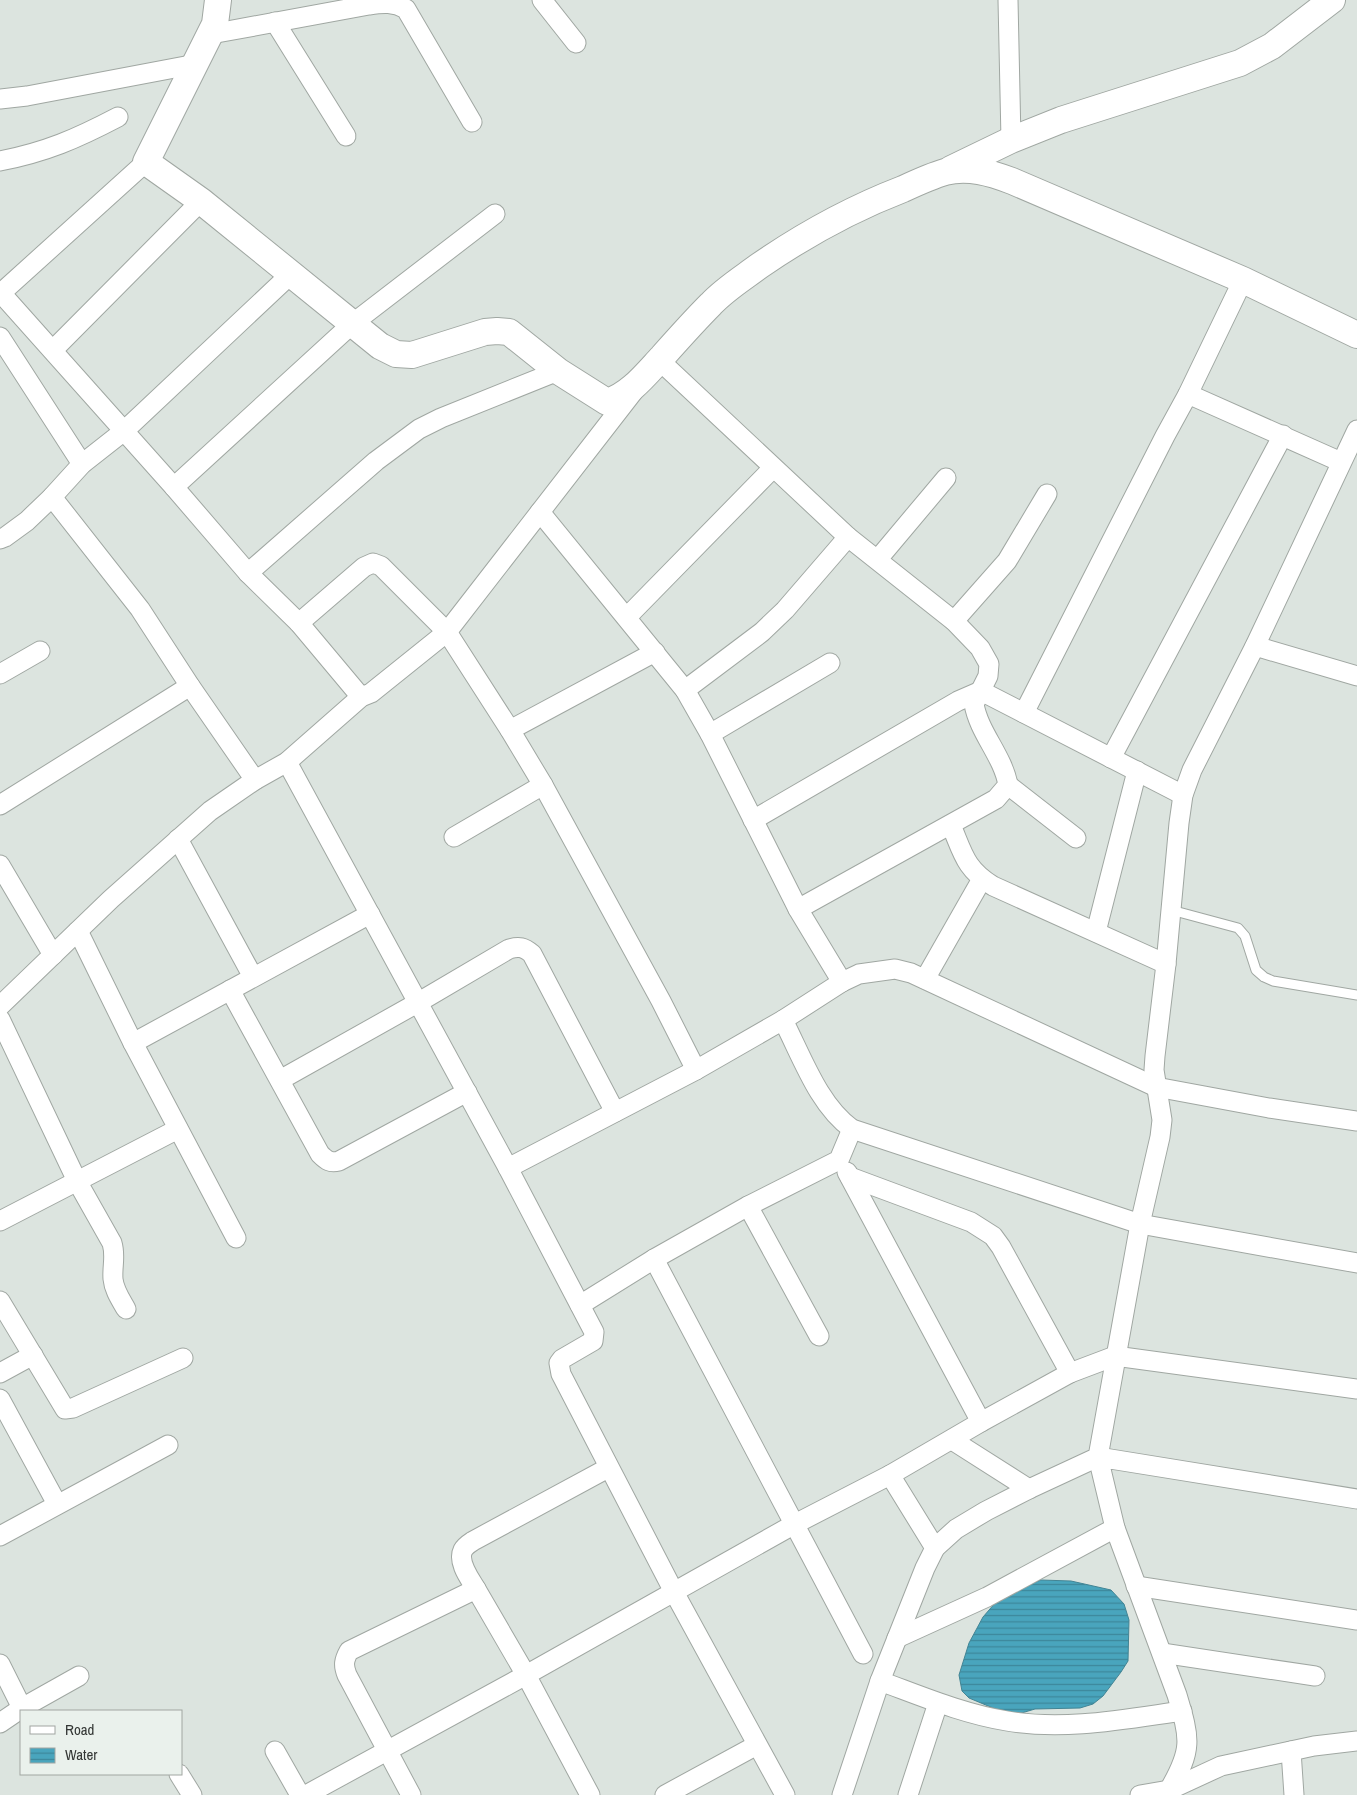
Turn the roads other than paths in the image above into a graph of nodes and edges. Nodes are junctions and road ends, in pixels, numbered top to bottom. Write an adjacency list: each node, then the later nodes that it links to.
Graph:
1 (218, 0): 7 (street)
2 (542, 0): 8 (street)
3 (1008, 0): 14 (street)
4 (1332, 0): 14 (street)
5 (396, 2): 6 (street); 12 (street)
6 (275, 22): 7 (street); 13 (street)
7 (211, 34): 9 (street)
8 (576, 43)
9 (196, 64): 10 (street); 16 (street)
10 (0, 99)
11 (118, 117): 15 (street)
12 (472, 122)
13 (346, 136)
14 (1011, 140): 17 (street)
15 (0, 161)
16 (146, 162): 18 (street); 22 (street)
17 (946, 172): 21 (street); 27 (street)
18 (202, 201): 20 (street); 26 (street)
19 (495, 214): 23 (street)
20 (292, 273): 23 (street); 30 (street)
21 (1243, 280): 24 (street); 29 (street)
22 (0, 294): 26 (street)
23 (352, 324): 28 (street); 37 (street)
24 (1357, 335)
25 (0, 338): 34 (street)
26 (53, 350): 30 (street)
27 (652, 368): 28 (street); 35 (street); 40 (street)
28 (558, 371): 44 (street)
29 (1188, 394): 31 (street); 59 (street)
30 (124, 431): 34 (street); 37 (street)
31 (1283, 435): 33 (street); 62 (street)
32 (1356, 437): 33 (street)
33 (1341, 462): 49 (street)
34 (82, 464): 39 (street)
35 (773, 468): 41 (street); 45 (street)
36 (946, 478): 43 (street)
37 (174, 487): 44 (street)
38 (1048, 494): 46 (street)
39 (52, 497): 42 (street); 55 (street)
40 (540, 512): 45 (street); 48 (street)
41 (848, 537): 43 (street); 56 (street)
42 (0, 539)
43 (878, 559): 46 (street)
44 (248, 573): 47 (street)
45 (627, 617): 51 (street)
46 (954, 621): 57 (street)
47 (299, 623): 48 (street); 58 (street)
48 (447, 632): 58 (street); 60 (street)
49 (1255, 646): 54 (street); 68 (street)
50 (40, 651): 53 (street)
51 (655, 652): 56 (street); 60 (street)
52 (830, 663): 61 (street)
53 (0, 674)
54 (1357, 676)
55 (190, 686): 65 (street); 69 (street)
56 (685, 690): 61 (street)
57 (982, 690): 59 (street); 67 (street); 70 (street)
58 (361, 697): 63 (street)
59 (1024, 713): 62 (street)
60 (510, 730): 66 (street)
61 (710, 734): 70 (street)
62 (1111, 758): 64 (street)
63 (287, 762): 65 (street); 79 (street)
64 (1137, 771): 68 (street); 81 (street)
65 (255, 780): 74 (street)
66 (543, 785): 72 (street); 94 (street)
67 (1008, 785): 71 (street); 73 (street)
68 (1183, 795): 78 (street)
69 (0, 805)
70 (753, 820): 77 (street)
71 (951, 825): 76 (street); 77 (street)
72 (454, 837)
73 (1076, 838)
74 (178, 839): 80 (street); 84 (street)
75 (0, 865): 82 (street)
76 (982, 879): 81 (street); 85 (street)
77 (798, 909): 86 (street)
78 (1171, 910): 83 (street); 88 (lane)
79 (370, 914): 84 (street); 89 (street)
80 (78, 931): 82 (street); 93 (street)
81 (1096, 932): 83 (street)
82 (53, 955): 90 (street)
83 (1166, 964): 96 (street)
84 (254, 977): 87 (street)
85 (926, 980): 86 (street); 96 (street)
86 (842, 982): 92 (street)
87 (230, 990): 93 (street); 95 (street)
88 (1357, 996)
89 (419, 1002): 95 (street); 97 (street); 98 (street)
90 (0, 1006)
91 (0, 1019): 105 (street)
92 (783, 1020): 94 (street); 101 (street)
93 (133, 1043): 100 (street)
94 (696, 1070): 98 (street)
95 (280, 1080): 97 (street)
96 (1156, 1087): 99 (street); 108 (street)
97 (467, 1092): 103 (street)
98 (615, 1112): 103 (street)
99 (1357, 1121)
100 (178, 1129): 105 (street); 109 (street)
101 (852, 1129): 102 (street); 108 (street)
102 (839, 1160): 104 (street); 106 (street)
103 (508, 1168): 113 (street)
104 (850, 1177): 120 (street); 123 (street)
105 (77, 1181): 107 (street); 114 (street)
106 (748, 1206): 110 (street); 115 (street)
107 (0, 1221)
108 (1140, 1224): 111 (street); 117 (street)
109 (236, 1238)
110 (654, 1259): 113 (street); 132 (street)
111 (1357, 1263)
112 (0, 1301): 116 (street)
113 (580, 1305): 127 (street)
114 (126, 1309)
115 (819, 1336)
116 (33, 1355): 118 (street); 119 (street)
117 (1115, 1356): 120 (street); 121 (street); 126 (street)
118 (183, 1358)
119 (0, 1372)
120 (1070, 1373): 123 (street)
121 (1357, 1389)
122 (0, 1399): 131 (street)
123 (981, 1422): 124 (street)
124 (952, 1440): 128 (street); 129 (street)
125 (168, 1445): 131 (street)
126 (1098, 1457): 129 (street); 130 (street); 133 (street)
127 (608, 1468): 137 (street); 138 (street)
128 (890, 1475): 132 (street); 135 (street)
129 (1029, 1489): 135 (street)
130 (1357, 1499)
131 (57, 1504): 134 (street)
132 (793, 1525): 138 (street); 142 (street)
133 (1115, 1528): 136 (street); 140 (street)
134 (0, 1536)
135 (935, 1548): 140 (street)
136 (1136, 1586): 139 (street); 141 (street)
137 (476, 1589): 144 (street); 155 (street)
138 (674, 1592): 144 (street); 153 (street)
139 (1357, 1620)
140 (897, 1638): 147 (street)
141 (1162, 1652): 146 (street); 150 (street)
142 (862, 1654)
143 (0, 1664): 149 (street)
144 (526, 1674): 155 (street); 164 (street)
145 (79, 1676): 149 (street)
146 (1315, 1676)
147 (880, 1680): 148 (street); 167 (street)
148 (938, 1703): 150 (street); 168 (street)
149 (22, 1708): 151 (street)
150 (1182, 1711): 159 (street)
151 (0, 1722)
152 (1357, 1741): 156 (street)
153 (757, 1745): 165 (street); 166 (street)
154 (275, 1750): 161 (street)
155 (387, 1751): 162 (street); 163 (street)
156 (1291, 1751): 158 (street); 170 (street)
157 (180, 1775): 160 (street)
158 (1192, 1786): 159 (street)
159 (1169, 1790): 169 (street)
160 (192, 1795)
161 (300, 1795)
162 (306, 1795)
163 (411, 1795)
164 (590, 1795)
165 (665, 1795)
166 (785, 1795)
167 (842, 1795)
168 (908, 1795)
169 (1140, 1795)
170 (1294, 1795)

